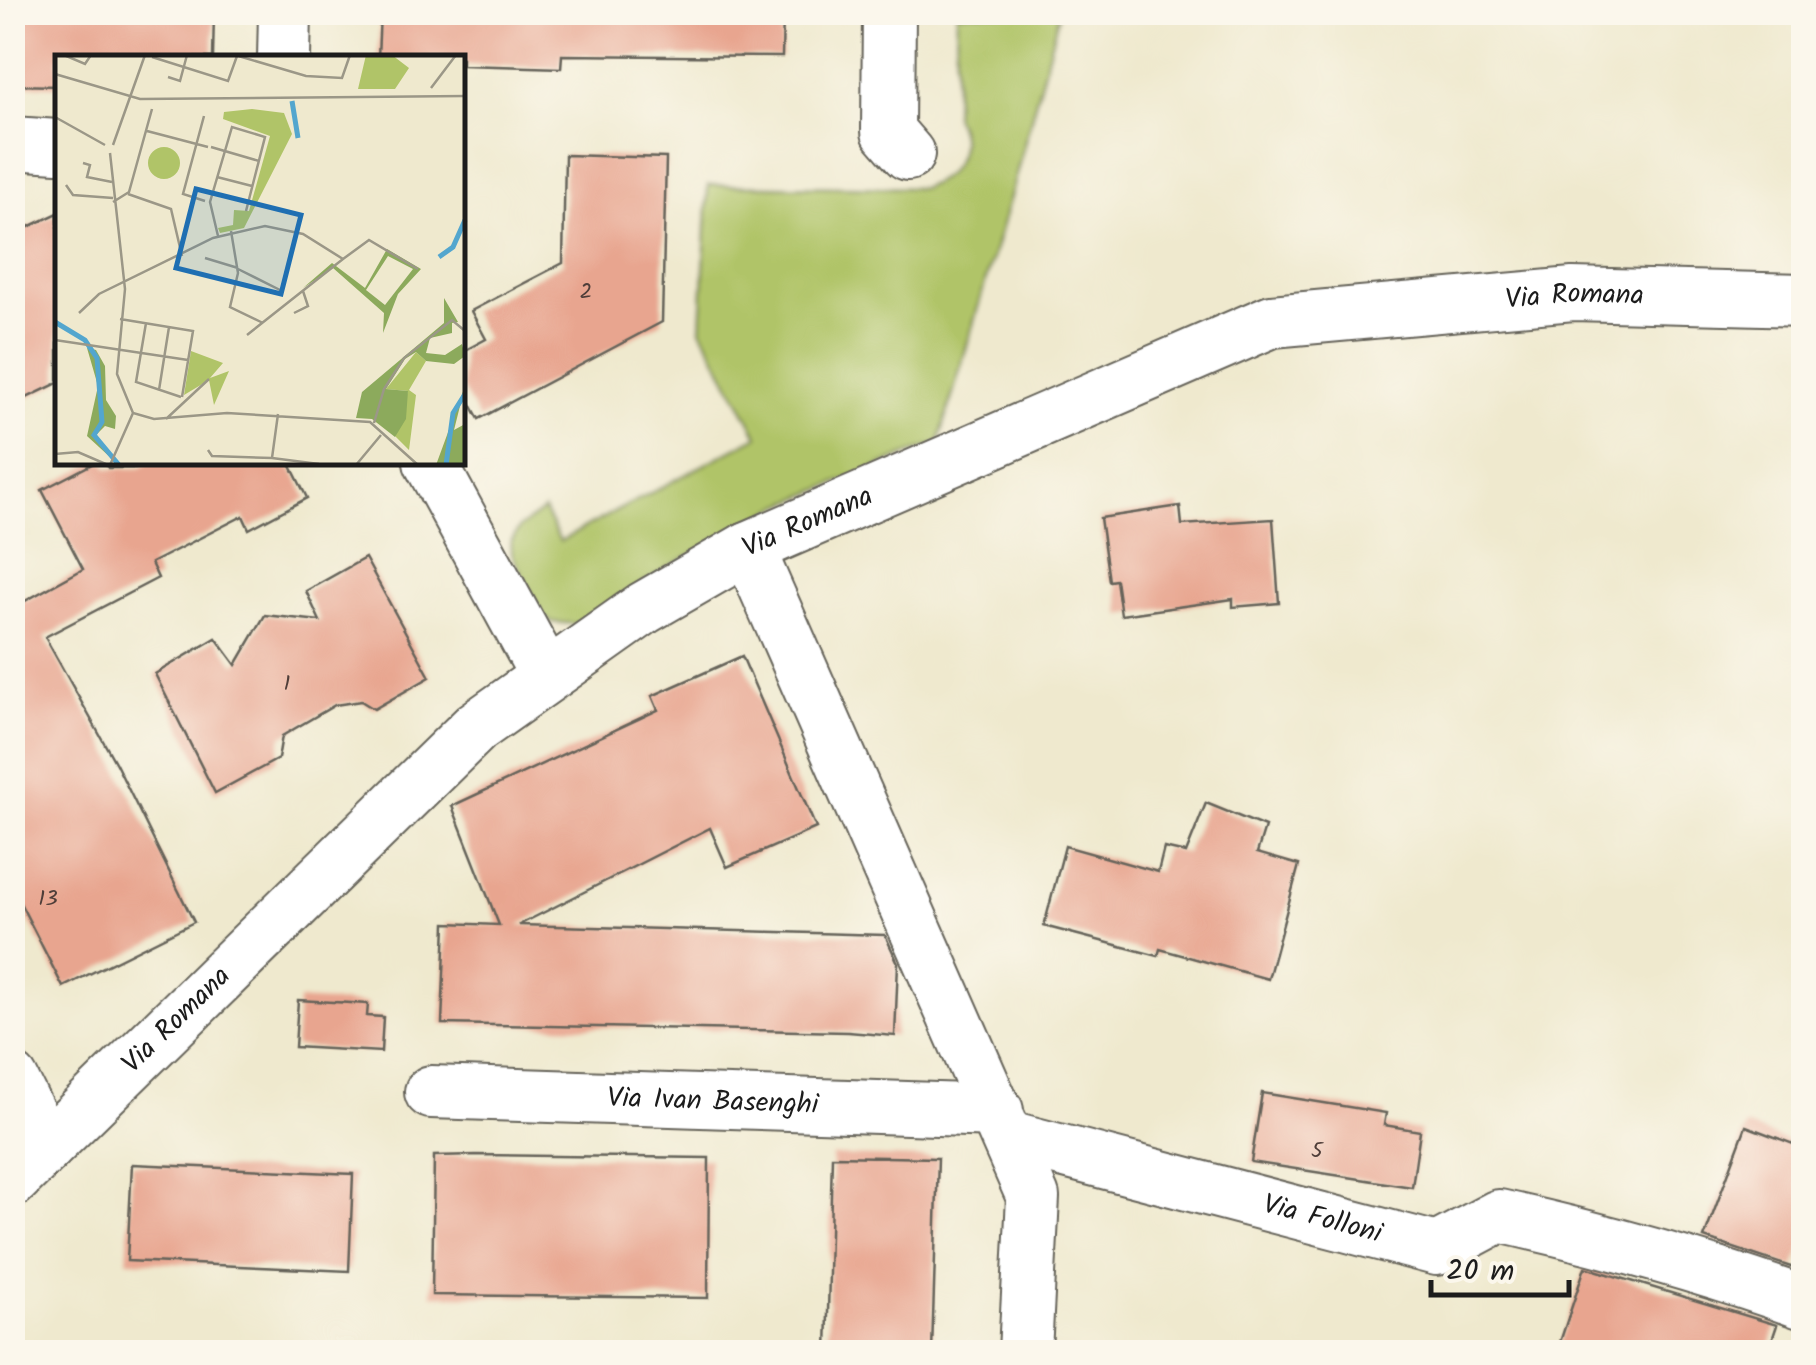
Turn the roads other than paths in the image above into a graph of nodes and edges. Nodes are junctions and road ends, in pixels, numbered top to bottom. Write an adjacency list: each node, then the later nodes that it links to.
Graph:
1 (285, 12): 3 (street)
2 (889, 12): 6 (street)
3 (284, 55)
4 (12, 143): 5 (street)
5 (55, 146)
6 (908, 154)
7 (1804, 300): 9 (street, Via Romana)
8 (432, 465): 10 (street)
9 (748, 548): 10 (street, Via Romana); 13 (street)
10 (546, 675): 14 (street, Via Romana)
11 (12, 1080): 14 (street)
12 (431, 1092): 13 (street, Via Ivan Basenghi)
13 (1002, 1124): 15 (street, Via Folloni); 16 (street)
14 (29, 1164)
15 (1804, 1303)
16 (1025, 1352)

